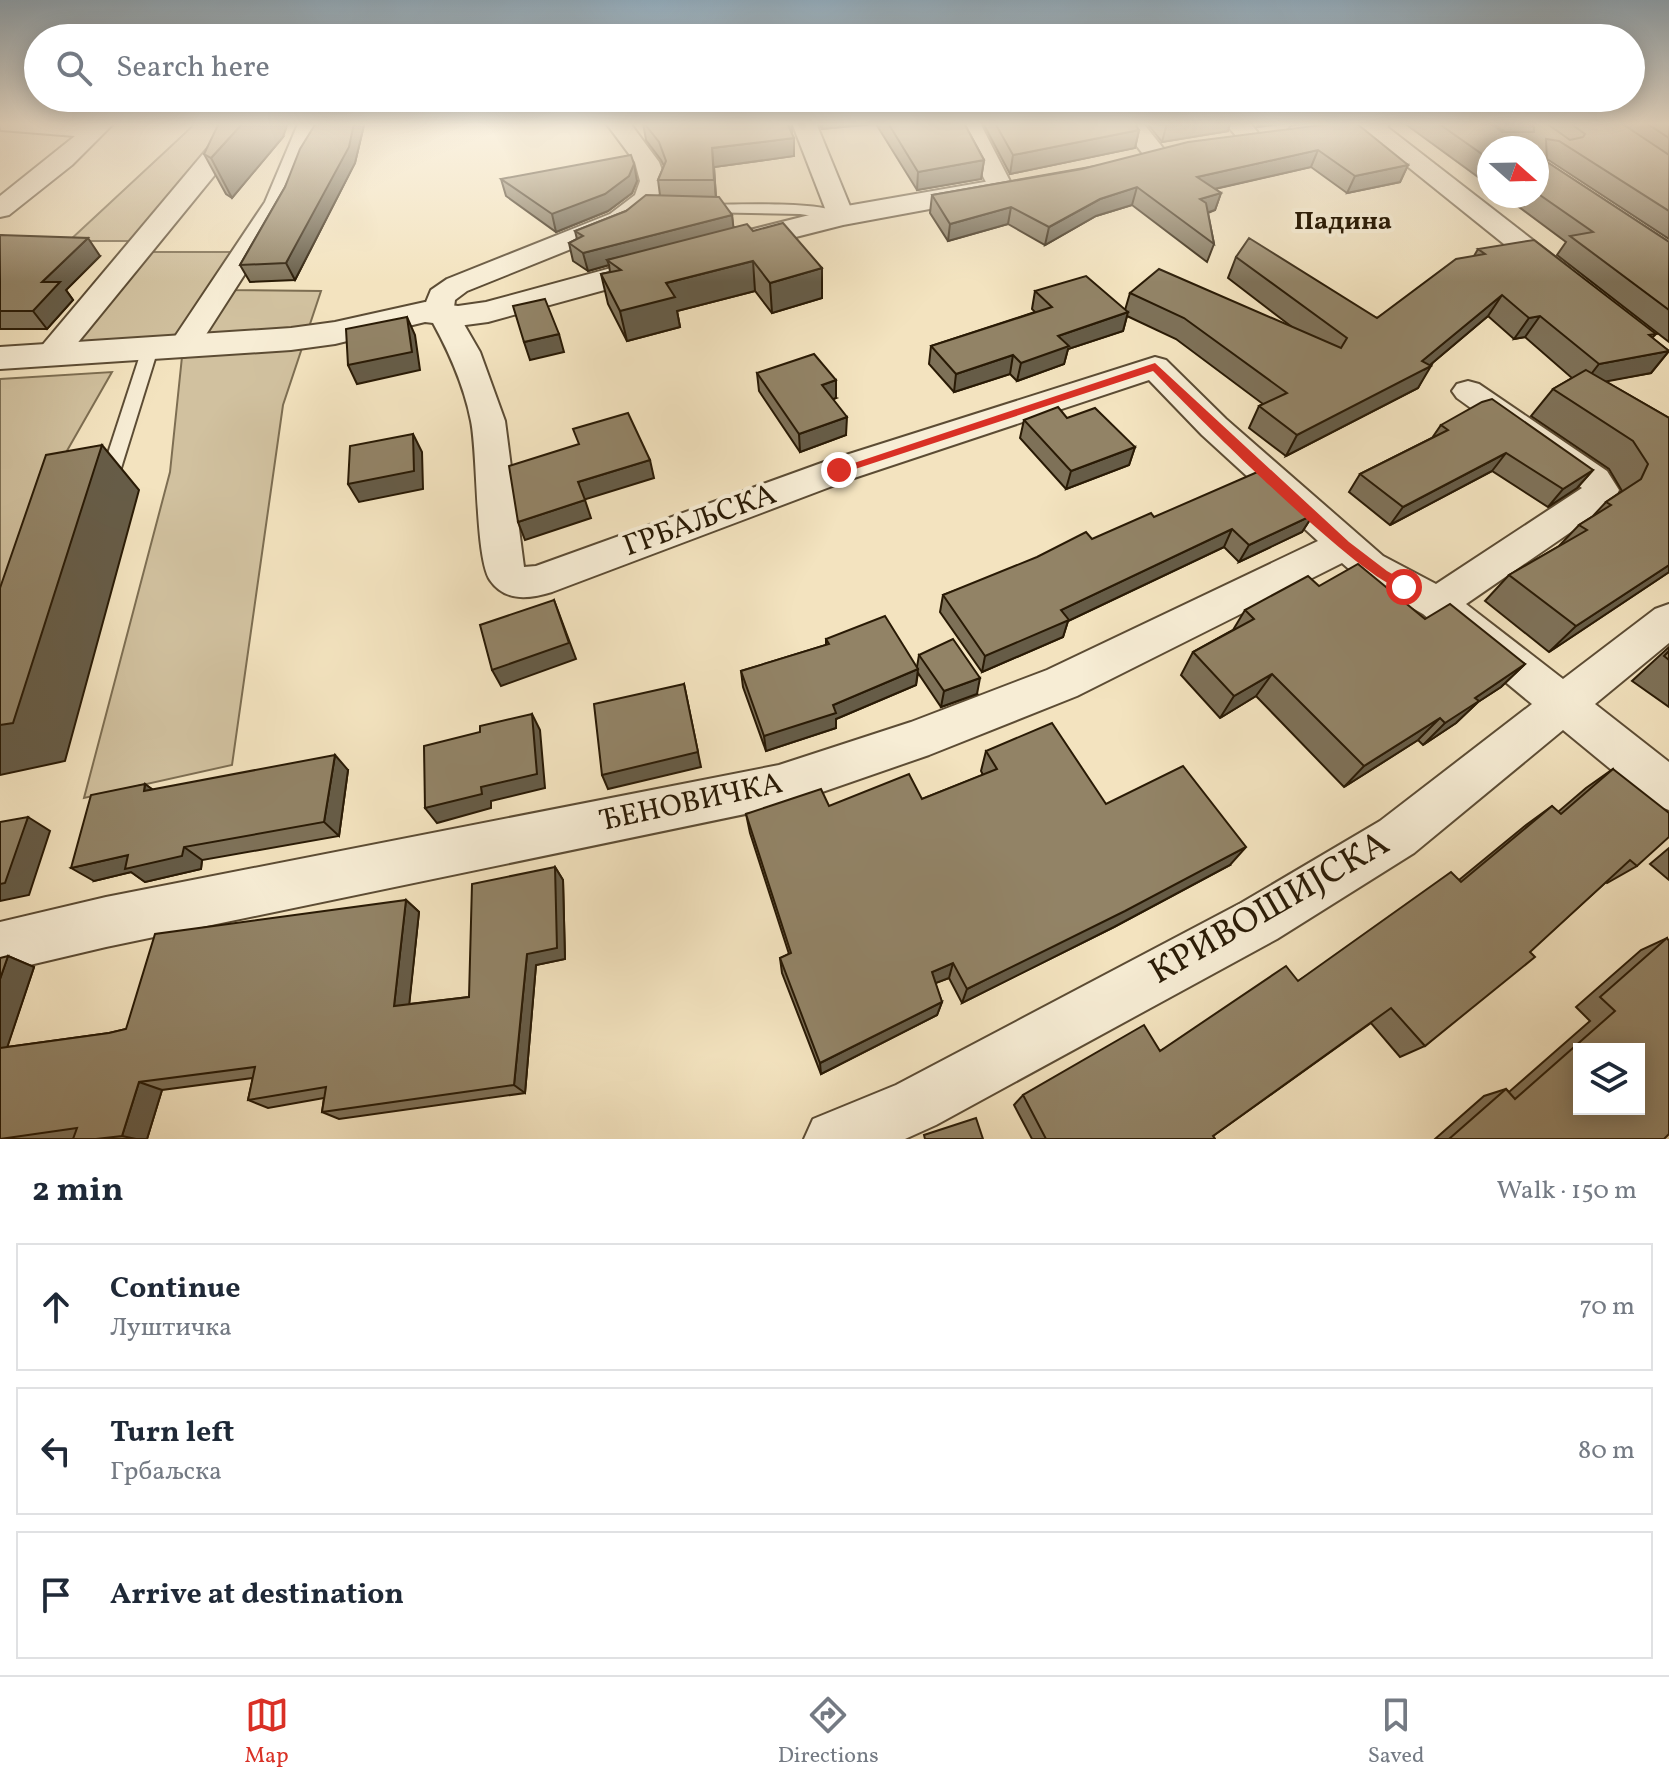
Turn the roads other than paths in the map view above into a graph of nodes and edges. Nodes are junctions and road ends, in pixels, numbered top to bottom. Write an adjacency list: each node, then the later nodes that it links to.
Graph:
1 (39, 176): 11 (street)
2 (200, 176): 16 (street)
3 (289, 176): 15 (street)
4 (651, 176): 10 (street)
5 (825, 176): 12 (street)
6 (995, 176): 9 (street)
7 (1435, 176): 13 (street)
8 (1031, 183): 9 (street)
9 (1001, 189): 12 (street)
10 (661, 208): 12 (lane); 14 (street)
11 (0, 209)
12 (841, 216): 14 (street)
13 (1582, 292)
14 (443, 313): 15 (street); 20 (street, ГРБАЉСКА)
15 (166, 348): 16 (street); 19 (lane)
16 (51, 355): 17 (street)
17 (0, 358)
18 (1468, 391): 21 (street)
19 (108, 481)
20 (1345, 545): 21 (street); 25 (street, ЂЕНОВИЧКА)
21 (1437, 603): 23 (street)
22 (1669, 620): 23 (street, КРИВОШИЈСКА)
23 (1563, 703): 24 (street); 26 (street, КРИВОШИЈСКА)
24 (1669, 789)
25 (0, 947)
26 (833, 1139)

